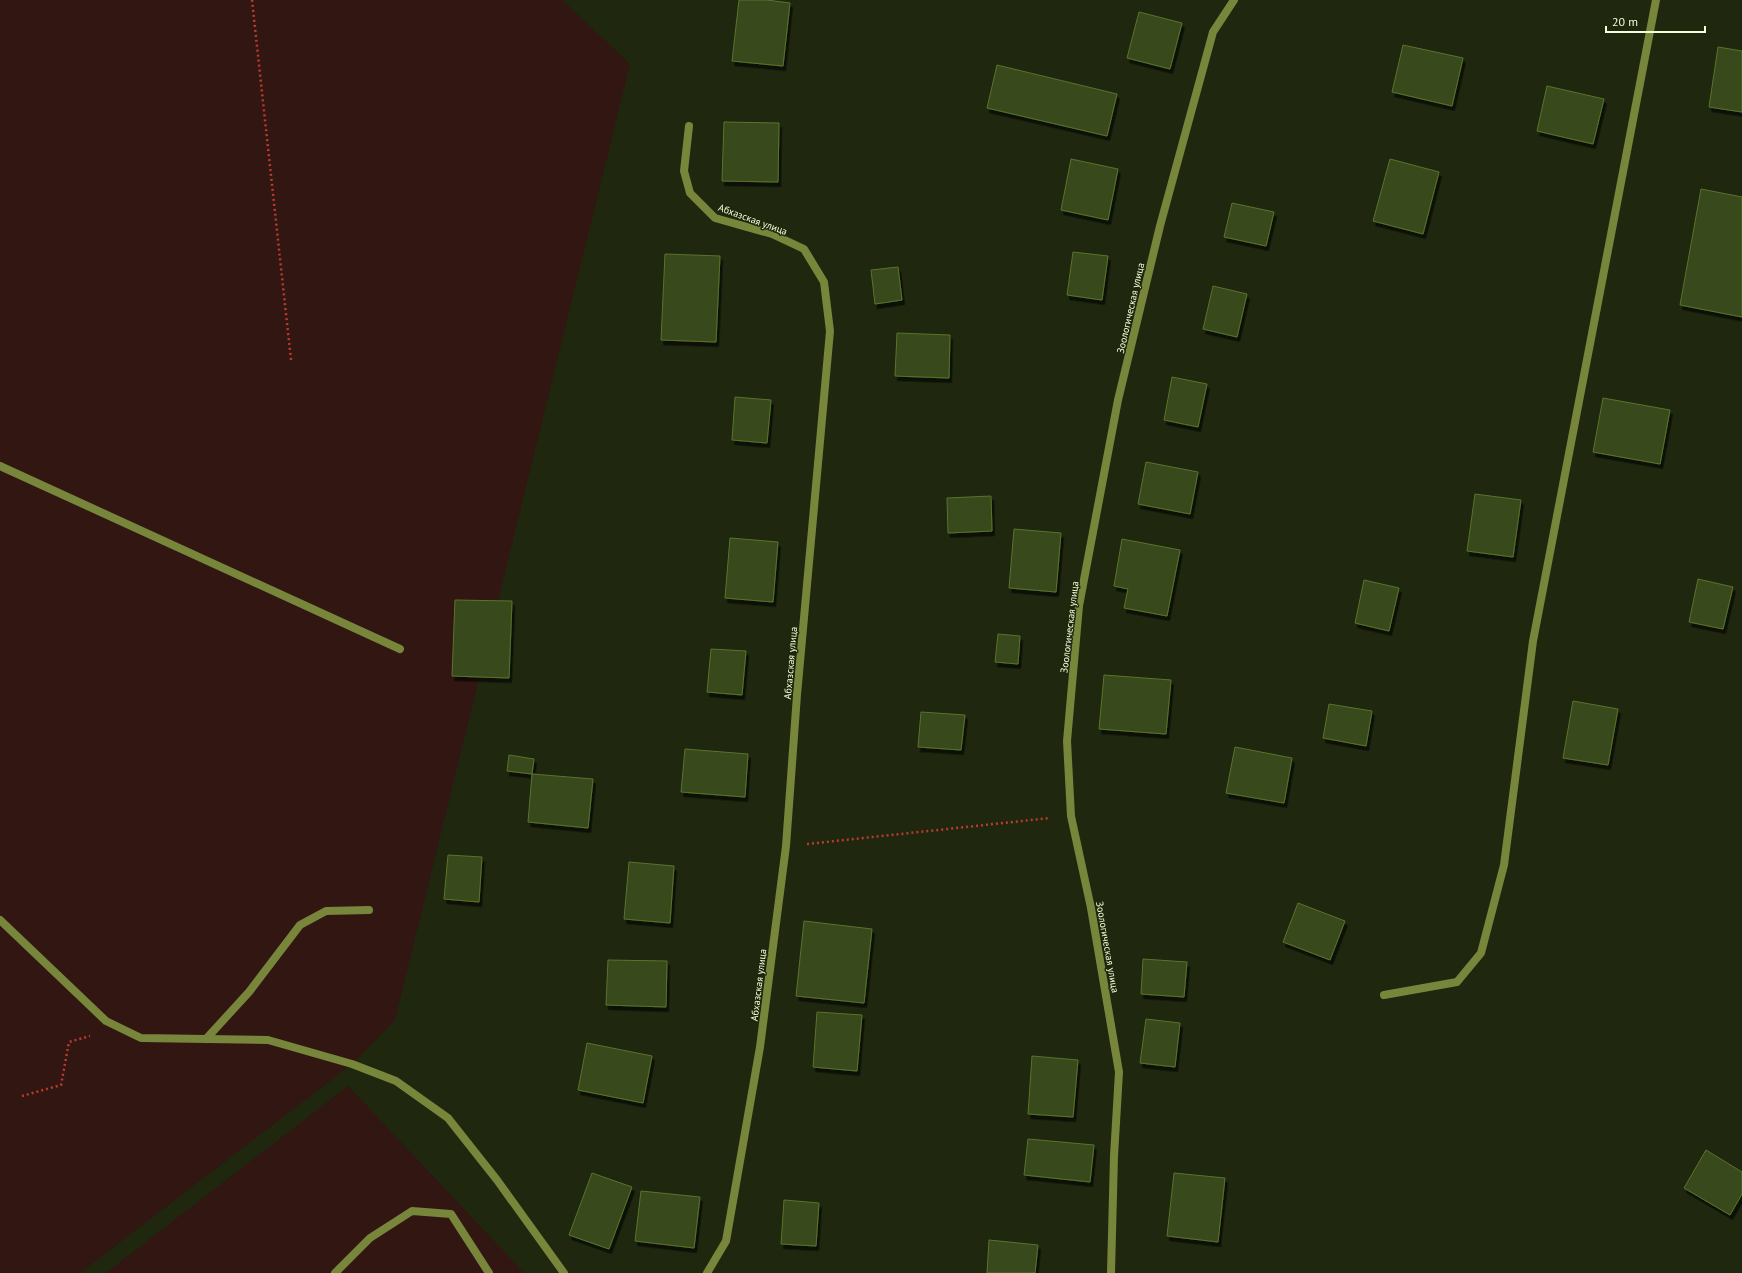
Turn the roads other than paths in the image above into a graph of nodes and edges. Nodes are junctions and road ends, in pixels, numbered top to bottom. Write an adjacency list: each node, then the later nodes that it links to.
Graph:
1 (1234, 0): 14 (street, Зоологическая улица)
2 (1656, 0): 8 (street)
3 (689, 126): 13 (street, Абхазская улица)
4 (0, 466): 5 (street)
5 (400, 649)
6 (369, 910): 9 (street)
7 (0, 920): 9 (street)
8 (1384, 995)
9 (206, 1039): 12 (street)
10 (335, 1273): 11 (street)
11 (489, 1273)
12 (564, 1273)
13 (707, 1273)
14 (1112, 1273)

